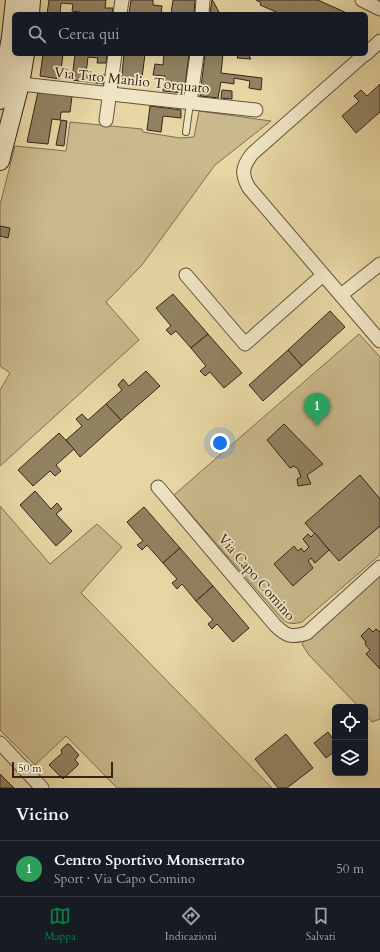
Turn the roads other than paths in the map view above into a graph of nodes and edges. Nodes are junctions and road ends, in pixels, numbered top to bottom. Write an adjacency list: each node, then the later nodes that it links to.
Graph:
1 (15, 0): 7 (street)
2 (31, 0): 8 (street)
3 (122, 0): 9 (street)
4 (203, 0): 10 (street)
5 (362, 0): 6 (street)
6 (380, 9)
7 (15, 12)
8 (30, 12)
9 (120, 12)
10 (202, 12)
11 (380, 41): 12 (street)
12 (368, 52)
13 (13, 56): 18 (street)
14 (24, 56): 18 (street)
15 (115, 56): 19 (street)
16 (196, 56): 21 (street)
17 (364, 56): 28 (street)
18 (12, 82): 19 (street, Via Tito Manlio Torquato); 20 (street); 25 (street)
19 (109, 94): 21 (street, Via Tito Manlio Torquato); 23 (street)
20 (0, 100)
21 (190, 103): 22 (street, Via Tito Manlio Torquato); 24 (lane)
22 (256, 110)
23 (106, 120)
24 (186, 132)
25 (0, 161)
26 (375, 268): 29 (street)
27 (186, 275): 28 (street)
28 (323, 275): 29 (street)
29 (341, 295): 30 (street)
30 (380, 341)
31 (158, 487): 32 (street, Via Capo Comino)
32 (380, 567)
33 (0, 743): 34 (street)
34 (42, 788)

